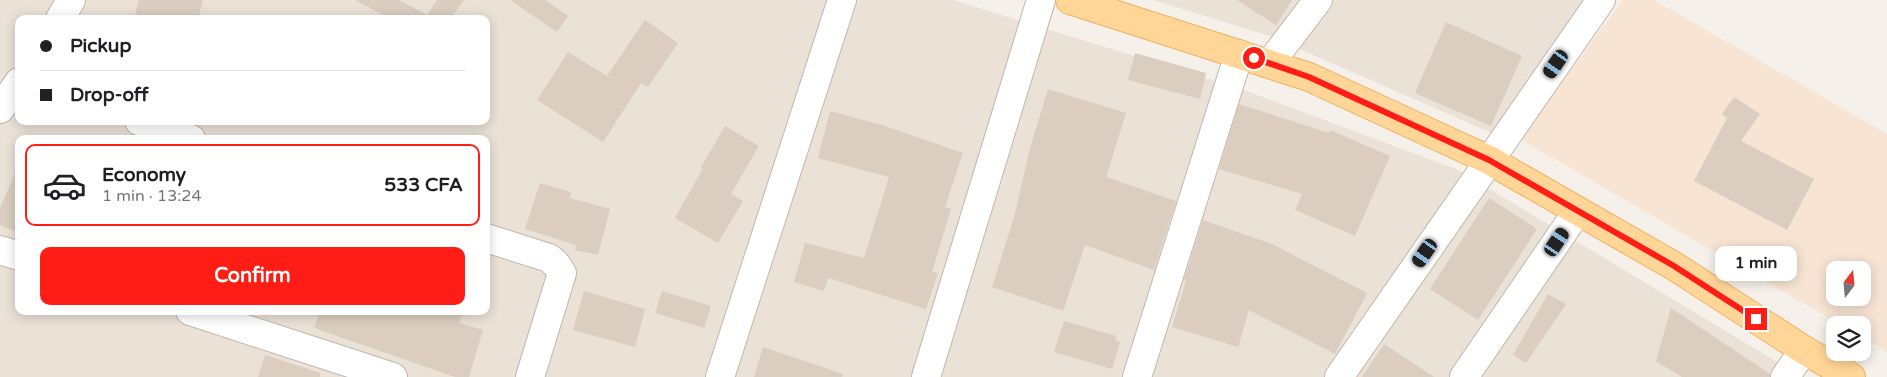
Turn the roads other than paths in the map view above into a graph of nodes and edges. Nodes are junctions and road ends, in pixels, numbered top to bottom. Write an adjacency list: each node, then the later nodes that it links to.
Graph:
1 (71, 0): 7 (street)
2 (842, 0): 23 (street)
3 (1042, 0): 24 (street)
4 (1070, 0): 8 (main road)
5 (1318, 0): 9 (street)
6 (1601, 0): 14 (street)
7 (62, 15)
8 (1239, 54): 9 (main road); 25 (street)
9 (1270, 63): 14 (main road)
10 (15, 88): 11 (street)
11 (0, 109)
12 (151, 125): 13 (street)
13 (179, 135)
14 (1489, 160): 15 (main road); 26 (street)
15 (1578, 212): 20 (main road); 27 (street)
16 (490, 239): 22 (street)
17 (0, 250): 18 (street)
18 (15, 255)
19 (202, 315): 21 (street)
20 (1804, 350): 28 (street); 29 (main road)
21 (392, 377)
22 (530, 377)
23 (720, 377)
24 (926, 377)
25 (1138, 377)
26 (1339, 377)
27 (1464, 377)
28 (1785, 377)
29 (1851, 377)

